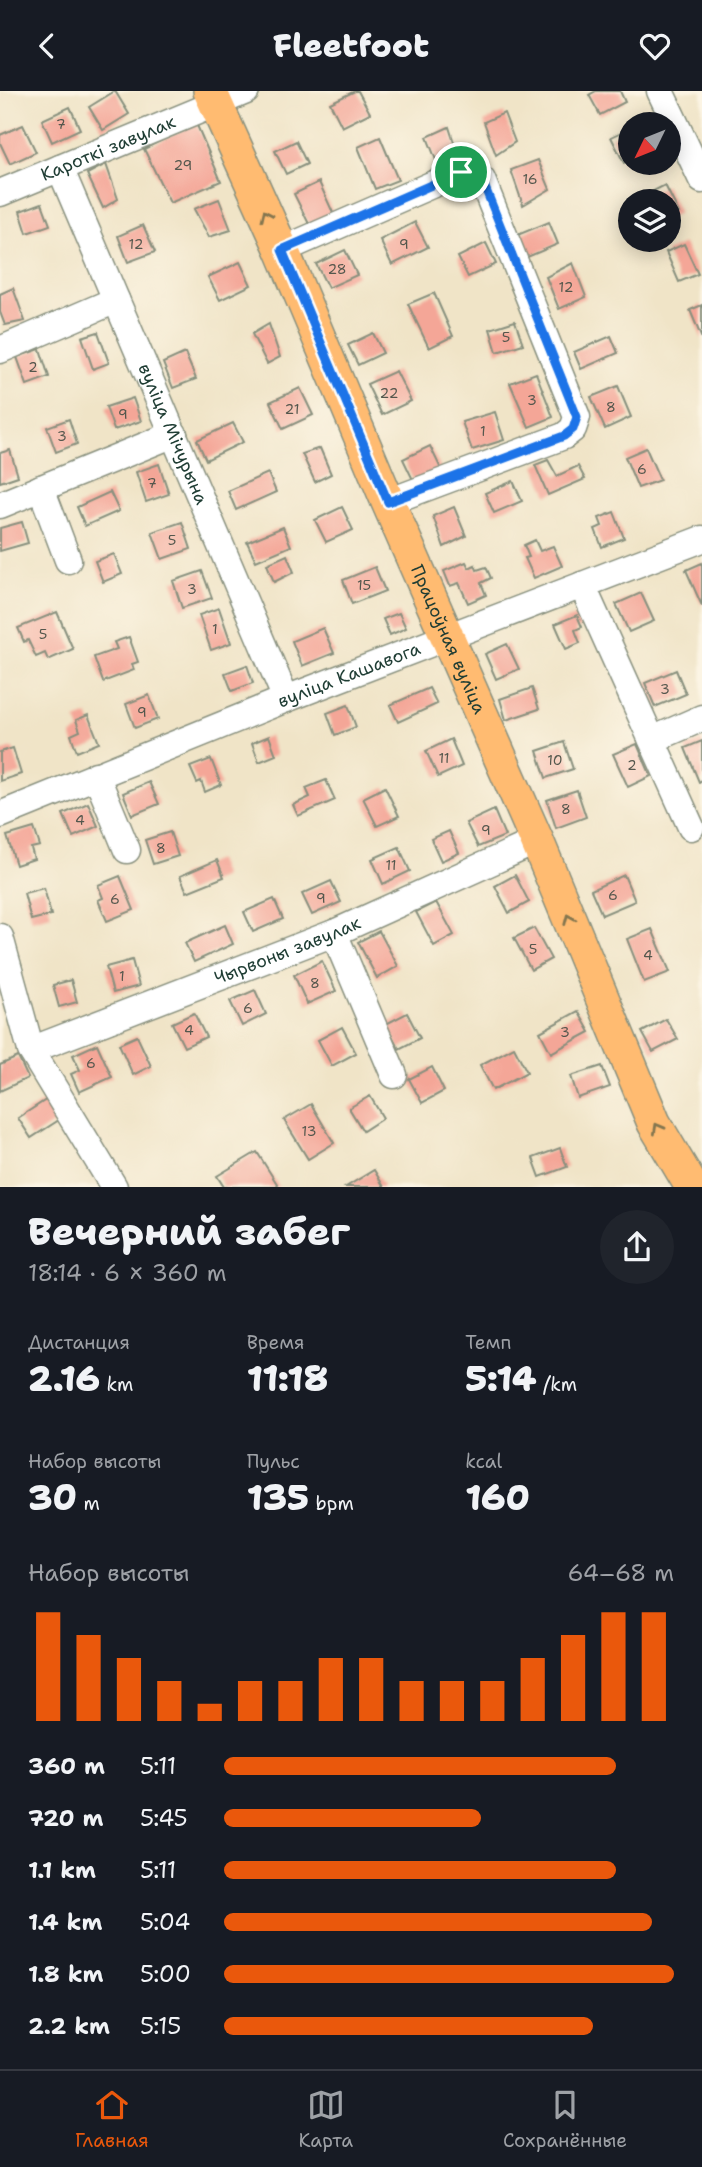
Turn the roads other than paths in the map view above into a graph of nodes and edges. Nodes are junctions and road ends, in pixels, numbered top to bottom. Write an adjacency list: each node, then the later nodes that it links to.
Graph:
1 (246, 91): 3 (street, Кароткі завулак)
2 (660, 91): 5 (street)
3 (212, 97): 4 (street, Кароткі завулак); 7 (main road, Працоўная вуліца, one-way to 3)
4 (60, 168): 6 (street, Кароткі завулак); 8 (street, вуліца Мічурына)
5 (702, 180)
6 (0, 193)
7 (282, 250): 12 (main road, Працоўная вуліца); 12 (street)
8 (116, 300): 9 (street); 10 (street, вуліца Мічурына)
9 (0, 350)
10 (174, 434): 11 (street); 18 (street, вуліца Мічурына)
11 (41, 488): 13 (street); 15 (street)
12 (388, 502): 17 (main road, Працоўная вуліца)
13 (0, 505)
14 (702, 539): 16 (street, вуліца Кашавога)
15 (68, 560)
16 (582, 585): 17 (street, вуліца Кашавога); 20 (street)
17 (447, 637): 18 (street, вуліца Кашавога); 24 (main road, Працоўная вуліца)
18 (286, 699): 21 (street, вуліца Кашавога)
19 (702, 718): 20 (street)
20 (652, 740): 23 (street)
21 (96, 775): 22 (street, вуліца Кашавога); 25 (street)
22 (0, 815)
23 (691, 827)
24 (537, 841): 26 (street, Чырвоны завулак); 31 (main road, Працоўная вуліца, one-way to 24)
25 (127, 850)
26 (334, 933): 28 (street, Чырвоны завулак); 29 (street)
27 (0, 937): 28 (street)
28 (31, 1050): 30 (street)
29 (394, 1075)
30 (114, 1187)
31 (692, 1187)

